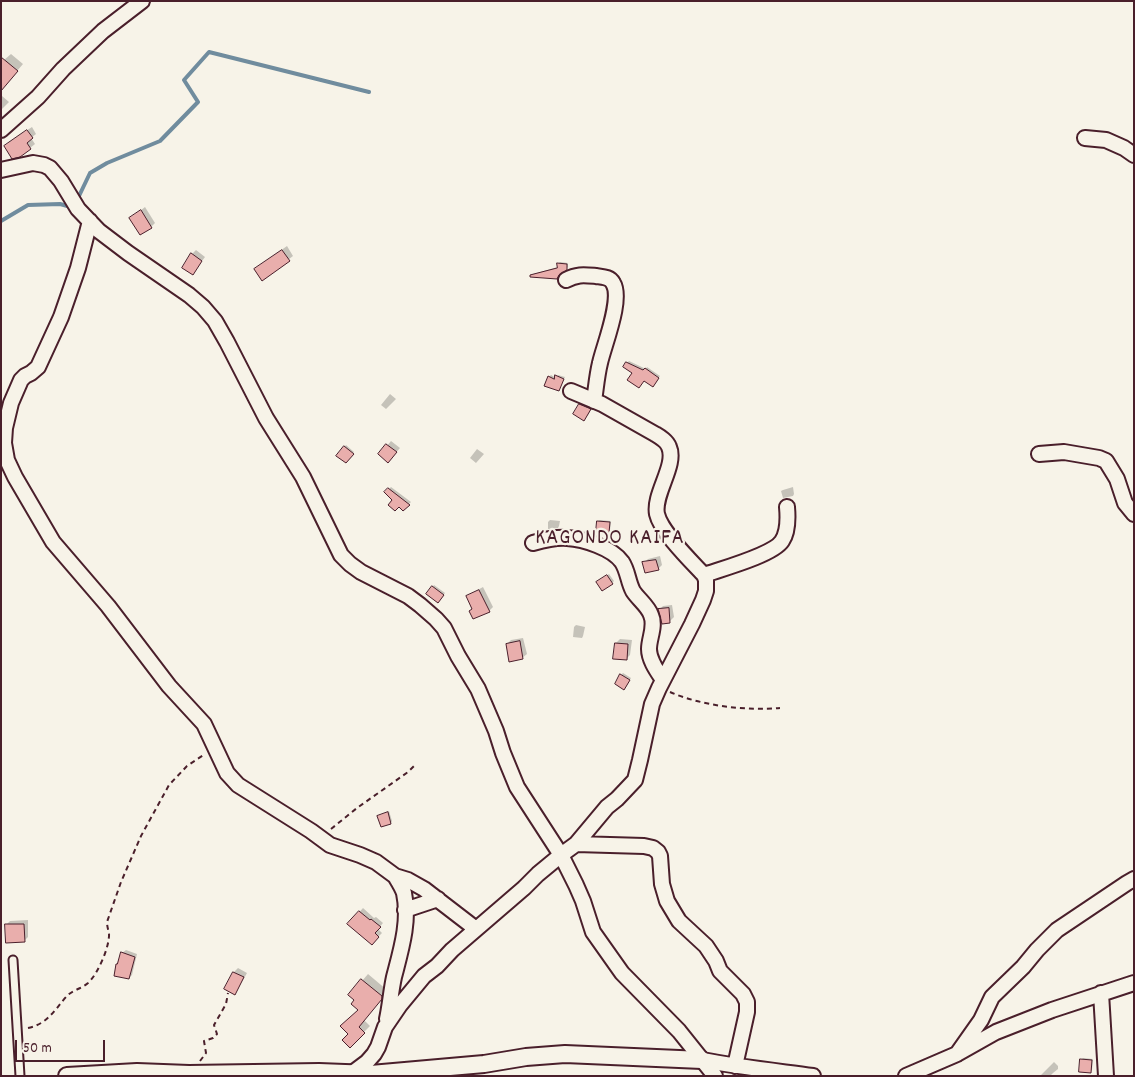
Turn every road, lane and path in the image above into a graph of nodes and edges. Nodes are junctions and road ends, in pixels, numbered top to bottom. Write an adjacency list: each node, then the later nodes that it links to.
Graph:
1 (142, 1): 2 (street)
2 (1, 130)
3 (1085, 138): 4 (street)
4 (1134, 155)
5 (1, 170): 6 (street)
6 (90, 221): 17 (street); 21 (street)
7 (566, 280): 9 (street)
8 (571, 391): 9 (street)
9 (594, 401): 14 (street)
10 (1039, 454): 12 (street)
11 (787, 507): 14 (street)
12 (1134, 514)
13 (533, 543): 15 (street)
14 (704, 575): 15 (street)
15 (661, 684): 16 (path); 20 (street)
16 (780, 708)
17 (215, 747): 19 (street); 32 (path)
18 (415, 765): 19 (path)
19 (321, 839): 22 (street)
20 (576, 844): 21 (street); 35 (street)
21 (561, 855): 26 (street); 34 (street)
22 (395, 876): 24 (street); 25 (street)
23 (1134, 879): 33 (street)
24 (438, 900): 25 (street); 26 (street)
25 (405, 910): 31 (street)
26 (476, 929): 31 (street)
27 (13, 960): 32 (lane)
28 (1134, 983): 30 (street)
29 (228, 993): 36 (path)
30 (1101, 993): 33 (street); 44 (street)
31 (385, 1027): 38 (street)
32 (18, 1032): 39 (lane)
33 (957, 1054): 43 (street)
34 (702, 1060): 35 (street); 38 (street); 41 (street)
35 (734, 1066): 42 (street)
36 (189, 1074): 37 (street); 40 (street)
37 (278, 1074): 38 (street)
38 (351, 1074)
39 (20, 1076)
40 (67, 1076)
41 (715, 1076)
42 (813, 1076)
43 (906, 1076)
44 (1106, 1076)

